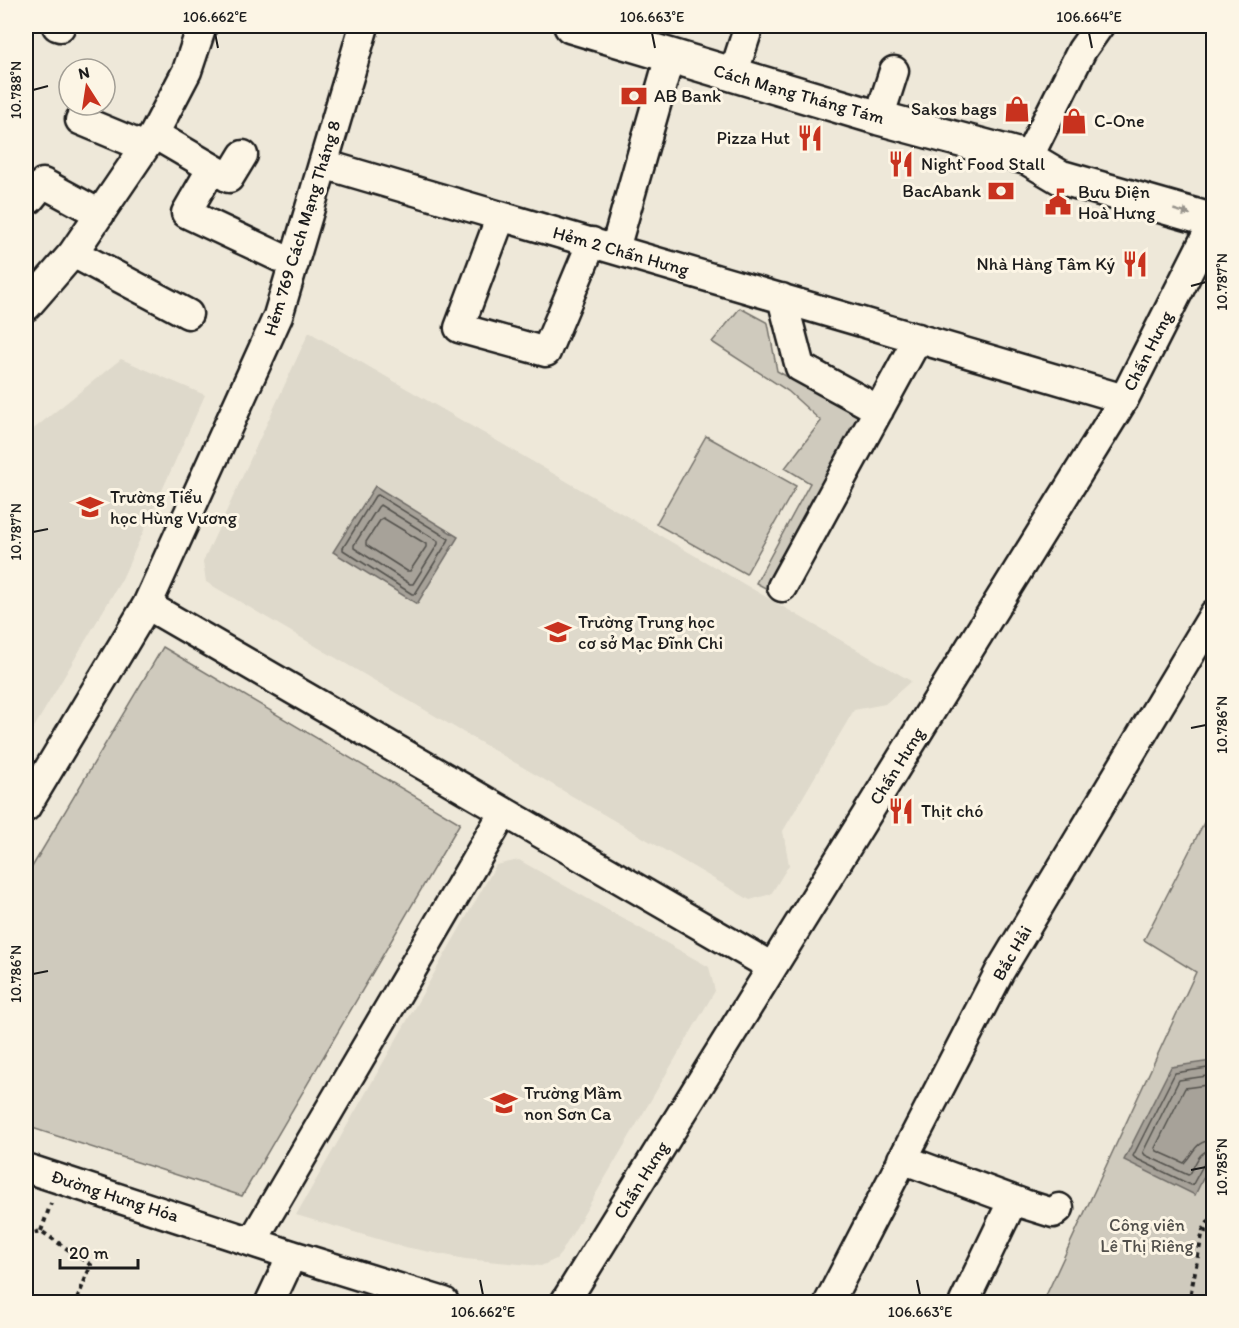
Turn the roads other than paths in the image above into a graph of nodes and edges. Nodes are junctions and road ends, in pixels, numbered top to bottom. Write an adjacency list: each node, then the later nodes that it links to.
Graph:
1 (202, 26): 11 (street)
2 (364, 26): 14 (street, Hẻm 769 Cách Mạng Tháng 8)
3 (571, 26): 6 (main road, Cách Mạng Tháng Tám)
4 (749, 26): 8 (street)
5 (1099, 26): 13 (street)
6 (670, 56): 8 (main road, Cách Mạng Tháng Tám); 21 (street)
7 (894, 71): 9 (street)
8 (733, 75): 9 (main road, Cách Mạng Tháng Tám)
9 (879, 118): 13 (main road, Cách Mạng Tháng Tám)
10 (80, 120): 11 (street)
11 (149, 141): 15 (street); 18 (street)
12 (243, 155): 15 (street)
13 (1028, 158): 17 (main road, Cách Mạng Tháng Tám); 20 (main road, Cách Mạng Tháng Tám, one-way to 20)
14 (323, 164): 19 (street, Hẻm 2 Chấn Hưng); 23 (street, Hẻm 769 Cách Mạng Tháng 8)
15 (212, 168): 23 (street)
16 (30, 199): 18 (street)
17 (1214, 199)
18 (100, 214): 22 (street)
19 (501, 216): 21 (street, Hẻm 2 Chấn Hưng); 21 (street)
20 (1214, 221): 28 (street, Chấn Hưng)
21 (603, 246): 24 (street, Hẻm 2 Chấn Hưng)
22 (73, 253): 25 (street); 26 (street)
23 (294, 264): 31 (street, Hẻm 769 Cách Mạng Tháng 8)
24 (782, 298): 27 (street, Hẻm 2 Chấn Hưng); 29 (street)
25 (26, 306)
26 (188, 314)
27 (918, 338): 28 (street, Hẻm 2 Chấn Hưng); 29 (street)
28 (1124, 399): 35 (street, Chấn Hưng)
29 (879, 410): 30 (street)
30 (782, 586)
31 (147, 605): 33 (street, Hẻm 769 Cách Mạng Tháng 8); 34 (street)
32 (1214, 614): 36 (street, Bắc Hải)
33 (26, 807)
34 (504, 812): 35 (street); 40 (street)
35 (772, 967): 46 (street, Chấn Hưng)
36 (902, 1159): 38 (street); 47 (street, Bắc Hải)
37 (26, 1168): 40 (street, Đường Hưng Hóa)
38 (1013, 1200): 39 (street); 43 (street)
39 (1059, 1208)
40 (252, 1242): 41 (street, Đường Hưng Hóa)
41 (292, 1255): 42 (street, Đường Hưng Hóa); 44 (street)
42 (397, 1296): 45 (street, Đường Hưng Hóa)
43 (969, 1301)
44 (270, 1302)
45 (444, 1302)
46 (565, 1302)
47 (829, 1302)

